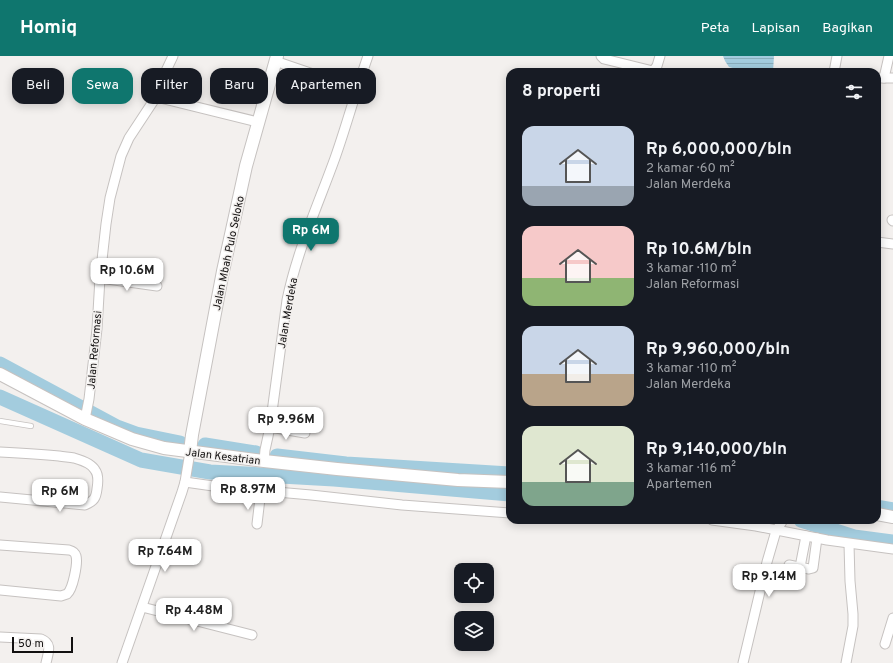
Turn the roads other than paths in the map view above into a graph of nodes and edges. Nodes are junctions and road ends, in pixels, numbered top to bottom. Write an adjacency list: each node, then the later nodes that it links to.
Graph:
1 (173, 56): 8 (street, Jalan Reformasi)
2 (368, 56): 10 (street, Jalan Merdeka)
3 (601, 56): 11 (street)
4 (660, 56): 12 (street)
5 (837, 56): 13 (street)
6 (889, 56): 14 (street)
7 (276, 59): 9 (street); 18 (street, Jalan Mbah Pulo Seloko)
8 (168, 68)
9 (300, 68)
10 (364, 68)
11 (644, 68)
12 (654, 68)
13 (835, 68)
14 (885, 78)
15 (151, 104): 21 (street, Jalan Reformasi)
16 (185, 104): 18 (street)
17 (352, 104): 27 (street, Jalan Merdeka)
18 (258, 122): 29 (street, Jalan Mbah Pulo Seloko)
19 (881, 242): 20 (street)
20 (893, 244)
21 (100, 278): 22 (street); 24 (street, Jalan Reformasi)
22 (157, 286)
23 (0, 374): 24 (street, Jalan Kesatrian)
24 (86, 416): 29 (street, Jalan Kesatrian)
25 (0, 421): 26 (lane)
26 (31, 426)
27 (270, 427): 28 (street); 31 (street, Jalan Merdeka)
28 (305, 433)
29 (190, 448): 31 (street, Jalan Kesatrian); 32 (street)
30 (0, 452): 35 (street)
31 (265, 456): 33 (street, Jalan Kesatrian)
32 (186, 479): 34 (street); 50 (street)
33 (506, 482)
34 (260, 495): 36 (street); 39 (street)
35 (0, 497)
36 (506, 513)
37 (881, 515): 38 (street)
38 (893, 517)
39 (257, 524)
40 (741, 524): 41 (street)
41 (779, 526): 42 (street); 57 (street)
42 (806, 536): 43 (street); 48 (street)
43 (817, 538): 44 (street); 48 (street)
44 (849, 544): 46 (street); 58 (street)
45 (0, 545): 49 (street)
46 (893, 549)
47 (790, 565): 48 (street)
48 (800, 567)
49 (0, 590)
50 (142, 608): 52 (street); 56 (street)
51 (893, 618): 54 (street)
52 (252, 635)
53 (0, 637): 55 (street)
54 (885, 644)
55 (46, 663)
56 (122, 663)
57 (743, 663)
58 (846, 663)

